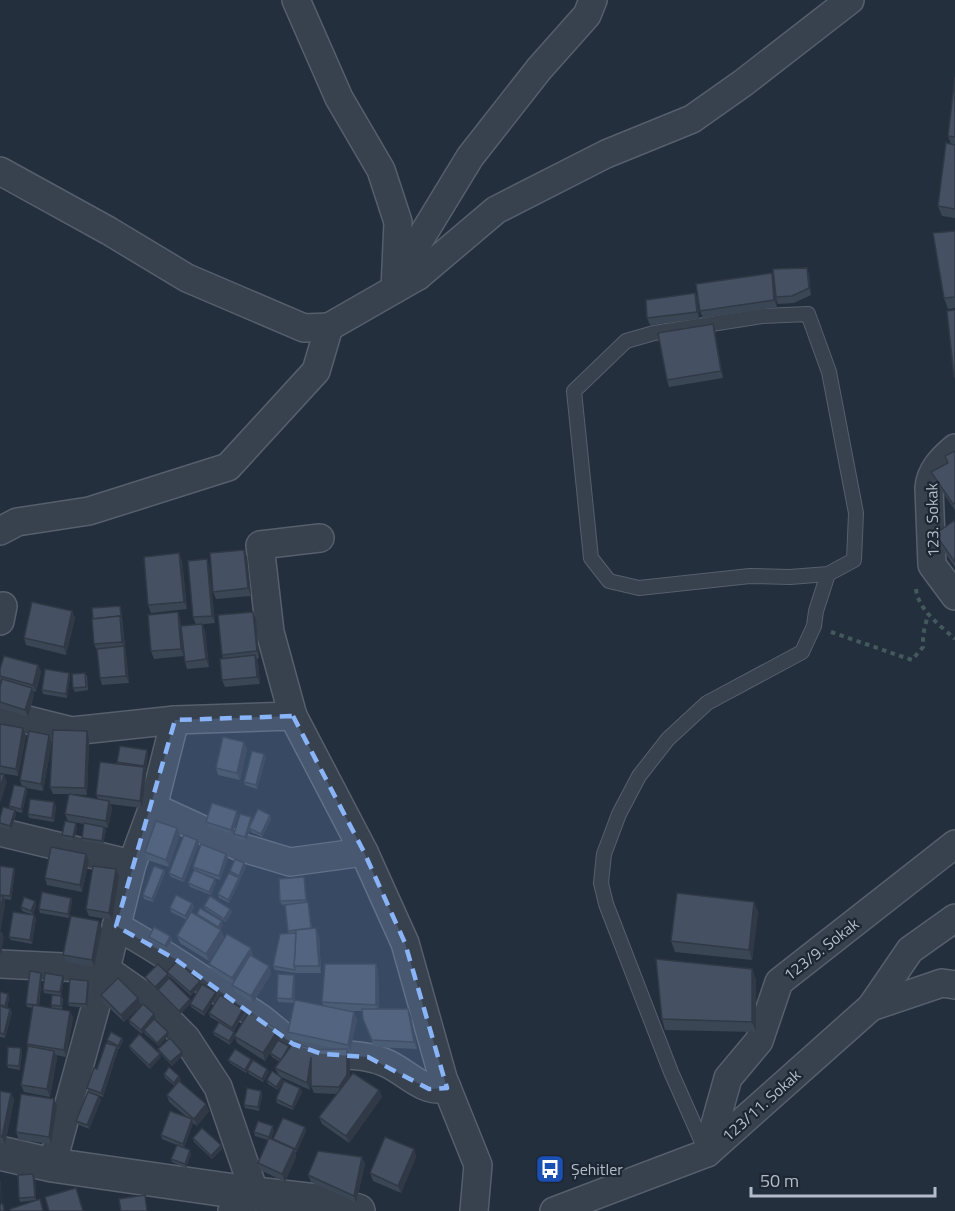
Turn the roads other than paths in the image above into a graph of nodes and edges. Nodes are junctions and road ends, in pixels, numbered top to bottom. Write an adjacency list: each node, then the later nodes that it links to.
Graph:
1 (296, 0): 5 (street)
2 (593, 0): 5 (street)
3 (850, 0): 5 (street)
4 (0, 171): 6 (street)
5 (407, 282): 6 (street)
6 (329, 327): 8 (street)
7 (955, 448): 11 (street, 123. Sokak)
8 (0, 531)
9 (320, 538): 13 (street)
10 (828, 574): 10 (lane); 28 (lane)
11 (955, 596)
12 (0, 713): 14 (street)
13 (293, 716): 14 (street); 18 (street)
14 (175, 720): 15 (street)
15 (153, 807): 18 (street); 19 (street)
16 (0, 832): 19 (street)
17 (955, 844): 28 (street, 123/9. Sokak)
18 (364, 852): 26 (street)
19 (132, 864): 21 (street)
20 (955, 918): 25 (street)
21 (117, 926): 23 (street); 26 (street)
22 (0, 964): 23 (street)
23 (106, 969): 29 (street); 30 (street)
24 (955, 985): 25 (street, 123/11. Sokak)
25 (871, 1007): 28 (street, 123/11. Sokak)
26 (447, 1088): 32 (street)
27 (0, 1153): 29 (street)
28 (707, 1153): 33 (street, 123/11. Sokak)
29 (51, 1165): 30 (street)
30 (244, 1203): 31 (street)
31 (358, 1211)
32 (474, 1211)
33 (554, 1211)

